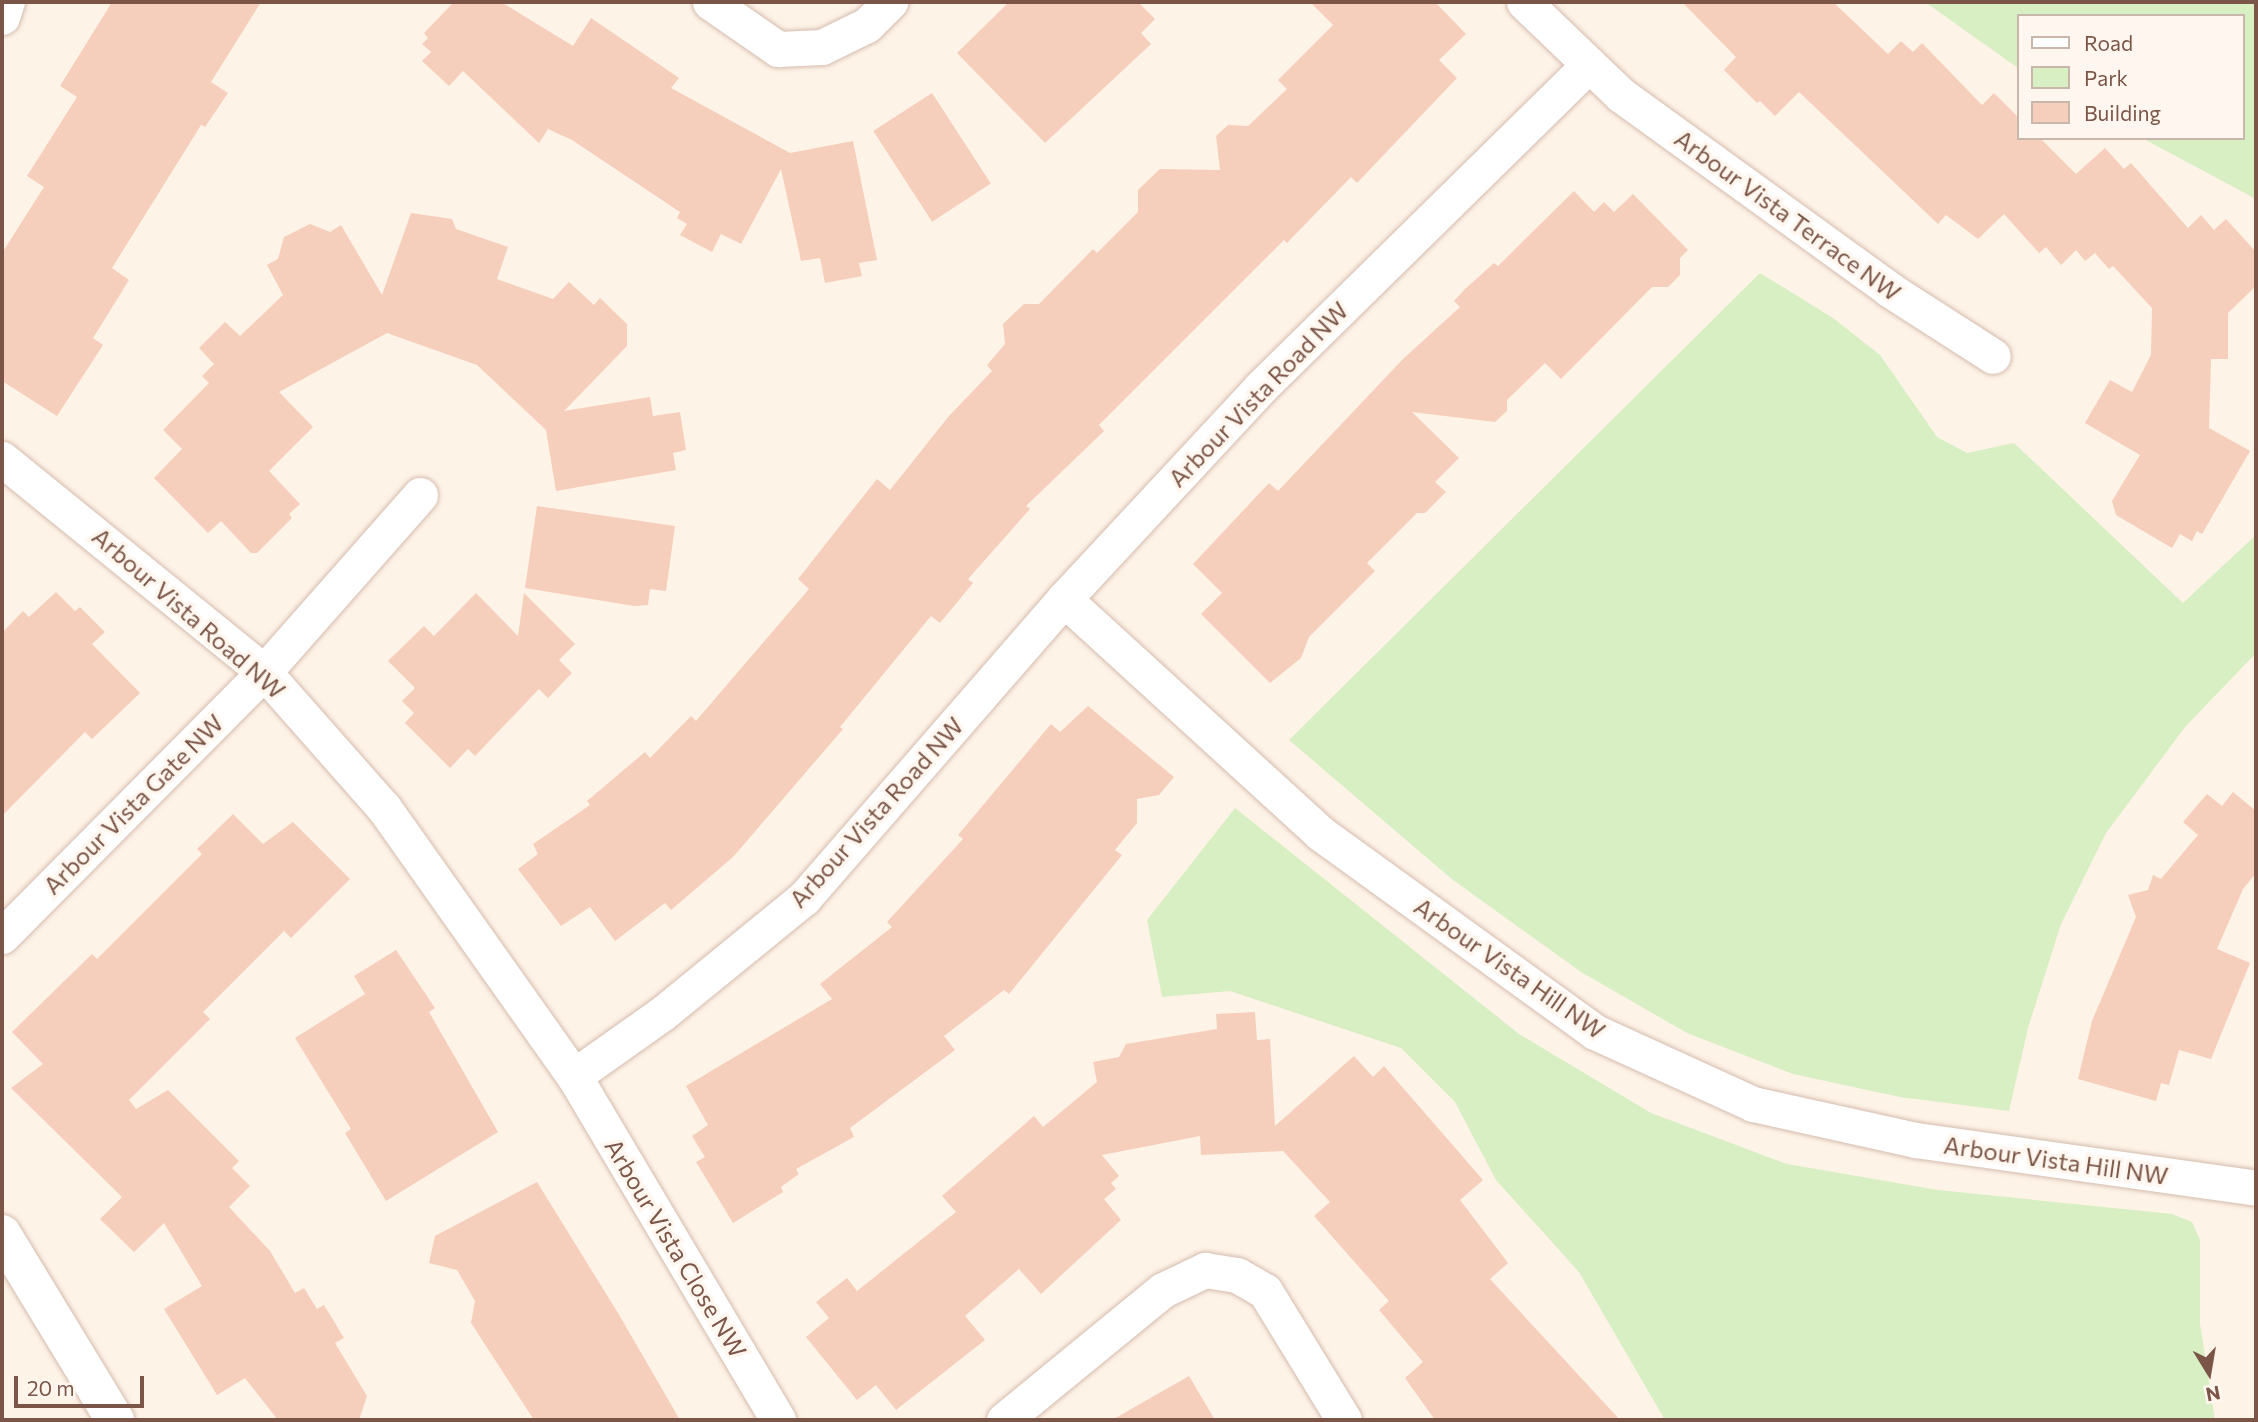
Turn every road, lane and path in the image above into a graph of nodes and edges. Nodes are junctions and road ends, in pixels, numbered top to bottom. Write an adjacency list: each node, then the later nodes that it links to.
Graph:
1 (8, 2): 5 (street)
2 (710, 2): 3 (street)
3 (890, 2)
4 (1524, 2): 6 (street)
5 (2, 17)
6 (1589, 65): 7 (street, Arbour Vista Terrace NW); 10 (street, Arbour Vista Road NW)
7 (1993, 356)
8 (2, 459): 11 (street, Arbour Vista Road NW)
9 (420, 495): 11 (street, Arbour Vista Gate NW)
10 (1064, 599): 13 (street, Arbour Vista Road NW); 14 (street, Arbour Vista Hill NW)
11 (264, 672): 12 (street, Arbour Vista Gate NW); 13 (street, Arbour Vista Road NW)
12 (2, 936)
13 (574, 1076): 17 (street, Arbour Vista Close NW)
14 (2256, 1188)
15 (2, 1234): 16 (street)
16 (115, 1420)
17 (778, 1420)
18 (1004, 1420): 19 (street)
19 (1344, 1420)

